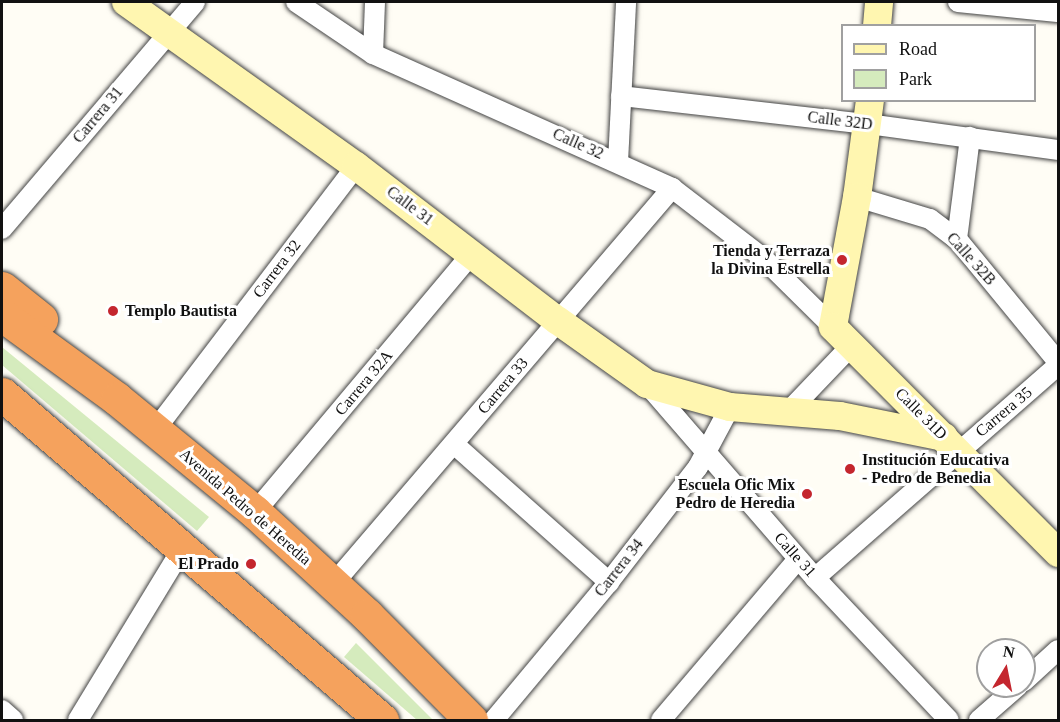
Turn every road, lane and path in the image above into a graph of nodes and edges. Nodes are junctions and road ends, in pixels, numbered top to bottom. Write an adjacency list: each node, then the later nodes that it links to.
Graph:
1 (113, 2): 11 (street, Calle 31)
2 (126, 2): 11 (street, Calle 31)
3 (195, 2): 11 (street, Carrera 31)
4 (296, 2): 12 (street, Calle 32)
5 (375, 2): 12 (street)
6 (626, 2): 13 (street)
7 (879, 2): 10 (street)
8 (958, 2): 9 (street)
9 (1059, 12)
10 (877, 24)
11 (169, 32): 18 (street, Calle 31); 21 (street, Carrera 31)
12 (373, 54): 17 (street, Calle 32)
13 (621, 96): 14 (street, Calle 32D); 17 (street)
14 (869, 112): 15 (street, Calle 32D); 20 (street)
15 (969, 138): 16 (street, Calle 32D); 22 (street)
16 (1059, 150)
17 (618, 162): 19 (street, Calle 32)
18 (356, 166): 23 (street, Calle 31); 34 (street, Carrera 32)
19 (672, 188): 26 (street, Carrera 33); 27 (street, Calle 32)
20 (856, 197): 22 (street, Calle 32B); 27 (street)
21 (2, 229)
22 (957, 240): 28 (street, Calle 32B)
23 (472, 253): 26 (street, Calle 31); 38 (street, Carrera 32A)
24 (2, 288): 31 (highway)
25 (2, 315): 31 (highway, Avenida Pedro de Heredia)
26 (557, 320): 29 (street, Calle 31); 35 (street, Carrera 33)
27 (842, 336): 33 (street); 36 (street, Calle 31D)
28 (1059, 364): 36 (street, Carrera 35)
29 (647, 384): 32 (street, Calle 31); 37 (street, Calle 31)
30 (2, 394): 39 (highway)
31 (117, 399): 34 (highway, Avenida Pedro de Heredia)
32 (730, 406): 33 (street, Calle 31); 37 (street, Carrera 34)
33 (788, 412): 36 (street, Calle 31)
34 (155, 430): 38 (highway, Avenida Pedro de Heredia)
35 (454, 444): 43 (street); 44 (street, Carrera 33)
36 (951, 444): 40 (street, Calle 31D); 42 (street, Carrera 35)
37 (706, 454): 41 (street, Calle 31); 43 (street, Carrera 34)
38 (255, 512): 44 (highway, Avenida Pedro de Heredia)
39 (182, 549): 50 (street); 51 (highway)
40 (1059, 553)
41 (798, 559): 42 (street, Calle 31); 54 (street)
42 (815, 578): 55 (street, Calle 31)
43 (609, 582): 53 (street, Carrera 34)
44 (334, 583): 52 (highway, Avenida Pedro de Heredia)
45 (1059, 651): 46 (street)
46 (1036, 671)
47 (1004, 698): 56 (street)
48 (2, 710): 49 (street)
49 (13, 720)
50 (78, 720)
51 (382, 720)
52 (471, 720)
53 (494, 720)
54 (661, 720)
55 (949, 720)
56 (979, 720)

